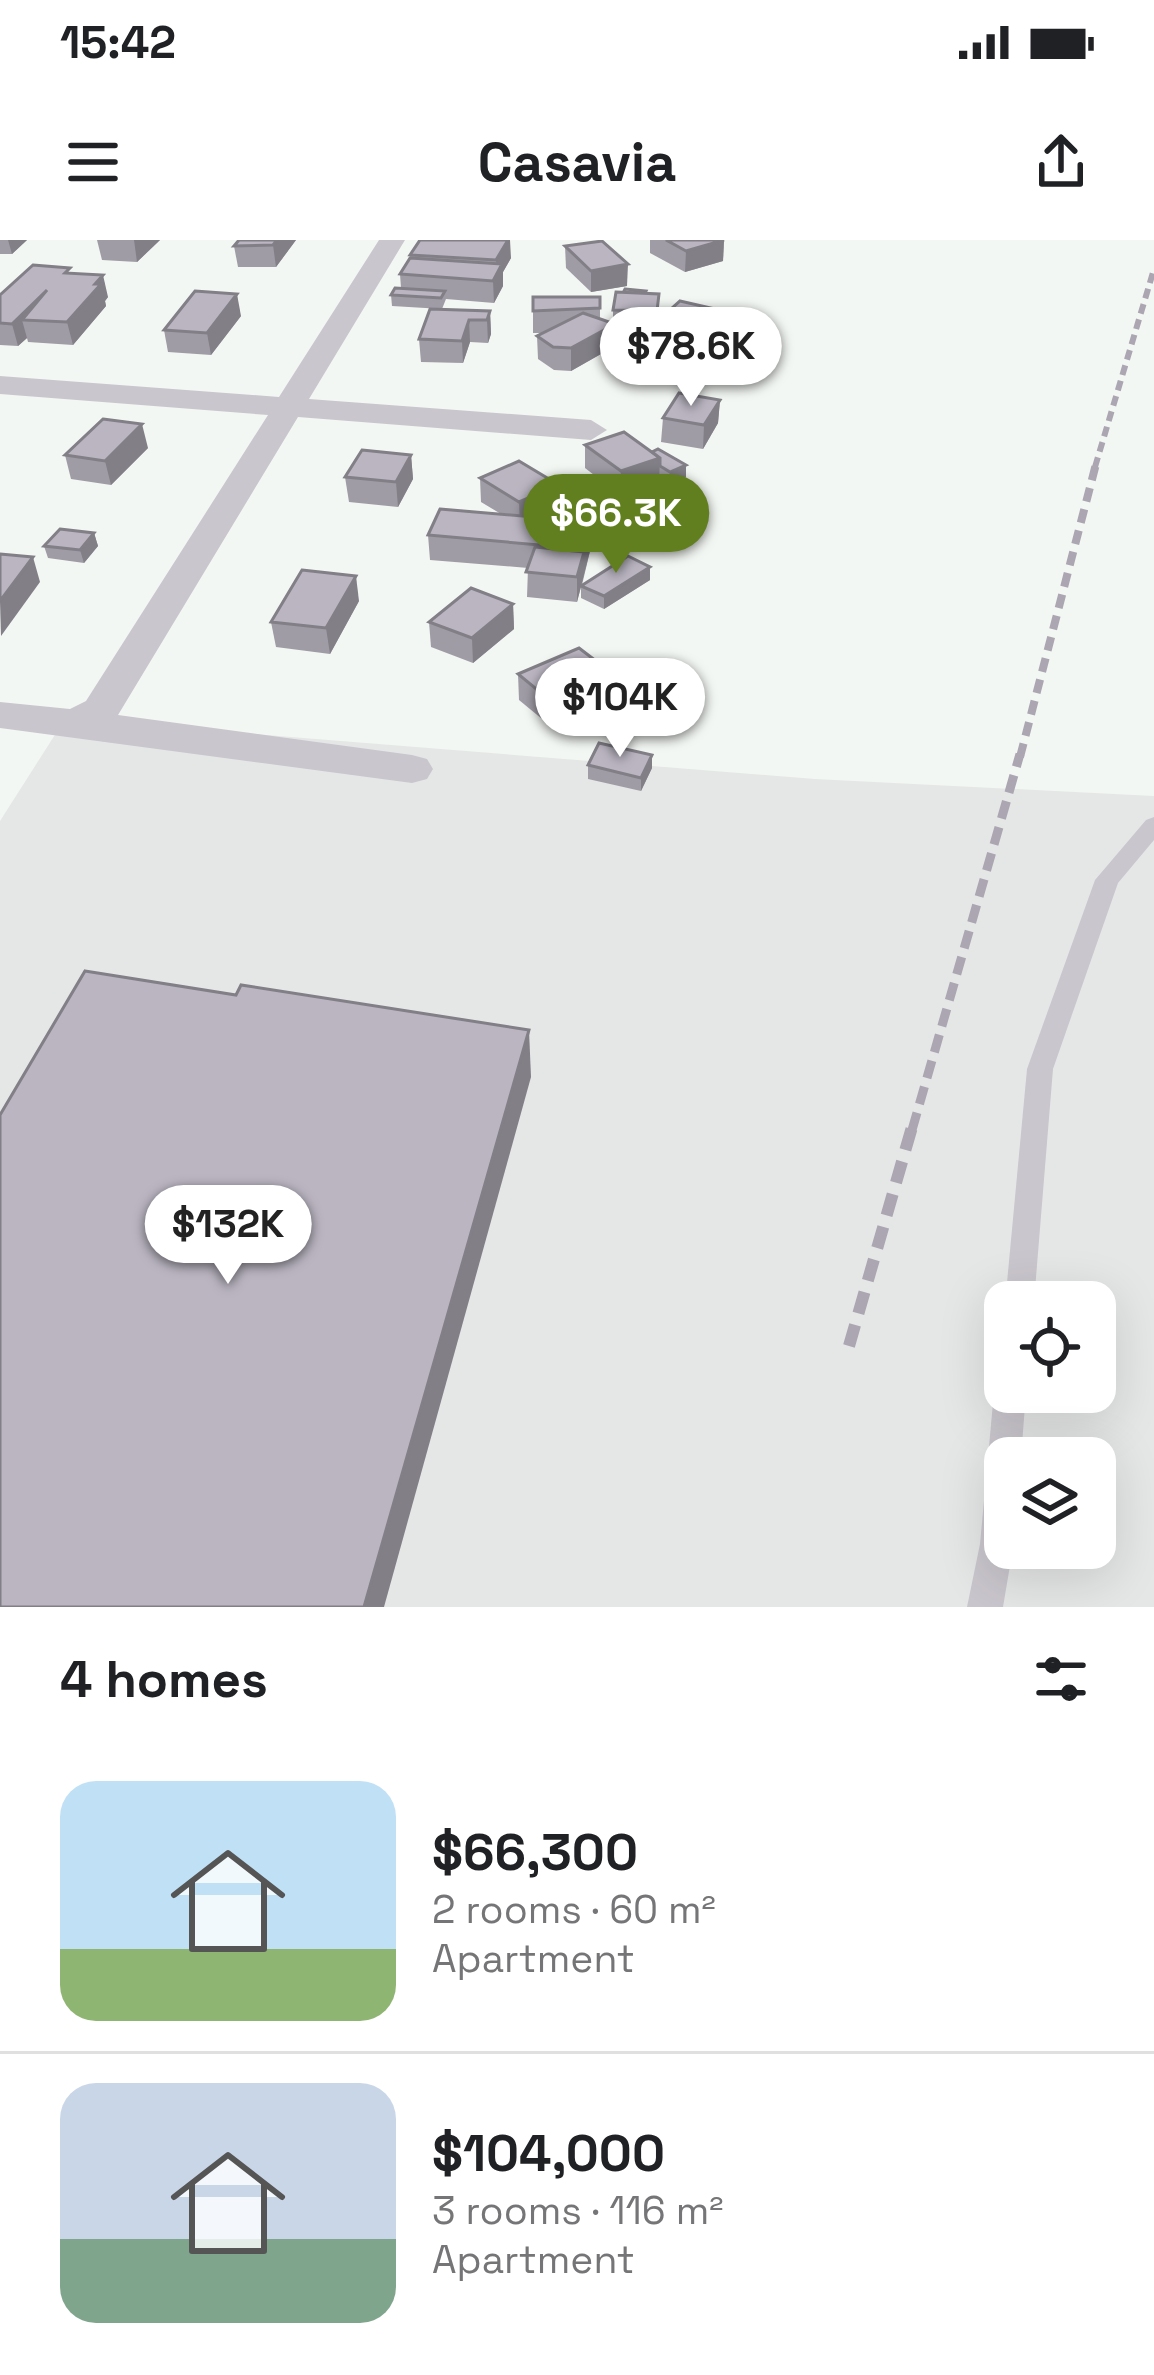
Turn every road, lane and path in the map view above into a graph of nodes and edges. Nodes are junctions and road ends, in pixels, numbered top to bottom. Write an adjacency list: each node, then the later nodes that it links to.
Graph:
1 (392, 240): 3 (street)
2 (0, 385): 3 (street)
3 (286, 406): 4 (street); 6 (street)
4 (591, 430)
5 (0, 715): 6 (street)
6 (76, 722): 7 (street)
7 (412, 769)
8 (1154, 825): 9 (lane)
9 (1021, 1281)
10 (1008, 1413): 11 (lane)
11 (985, 1607)

